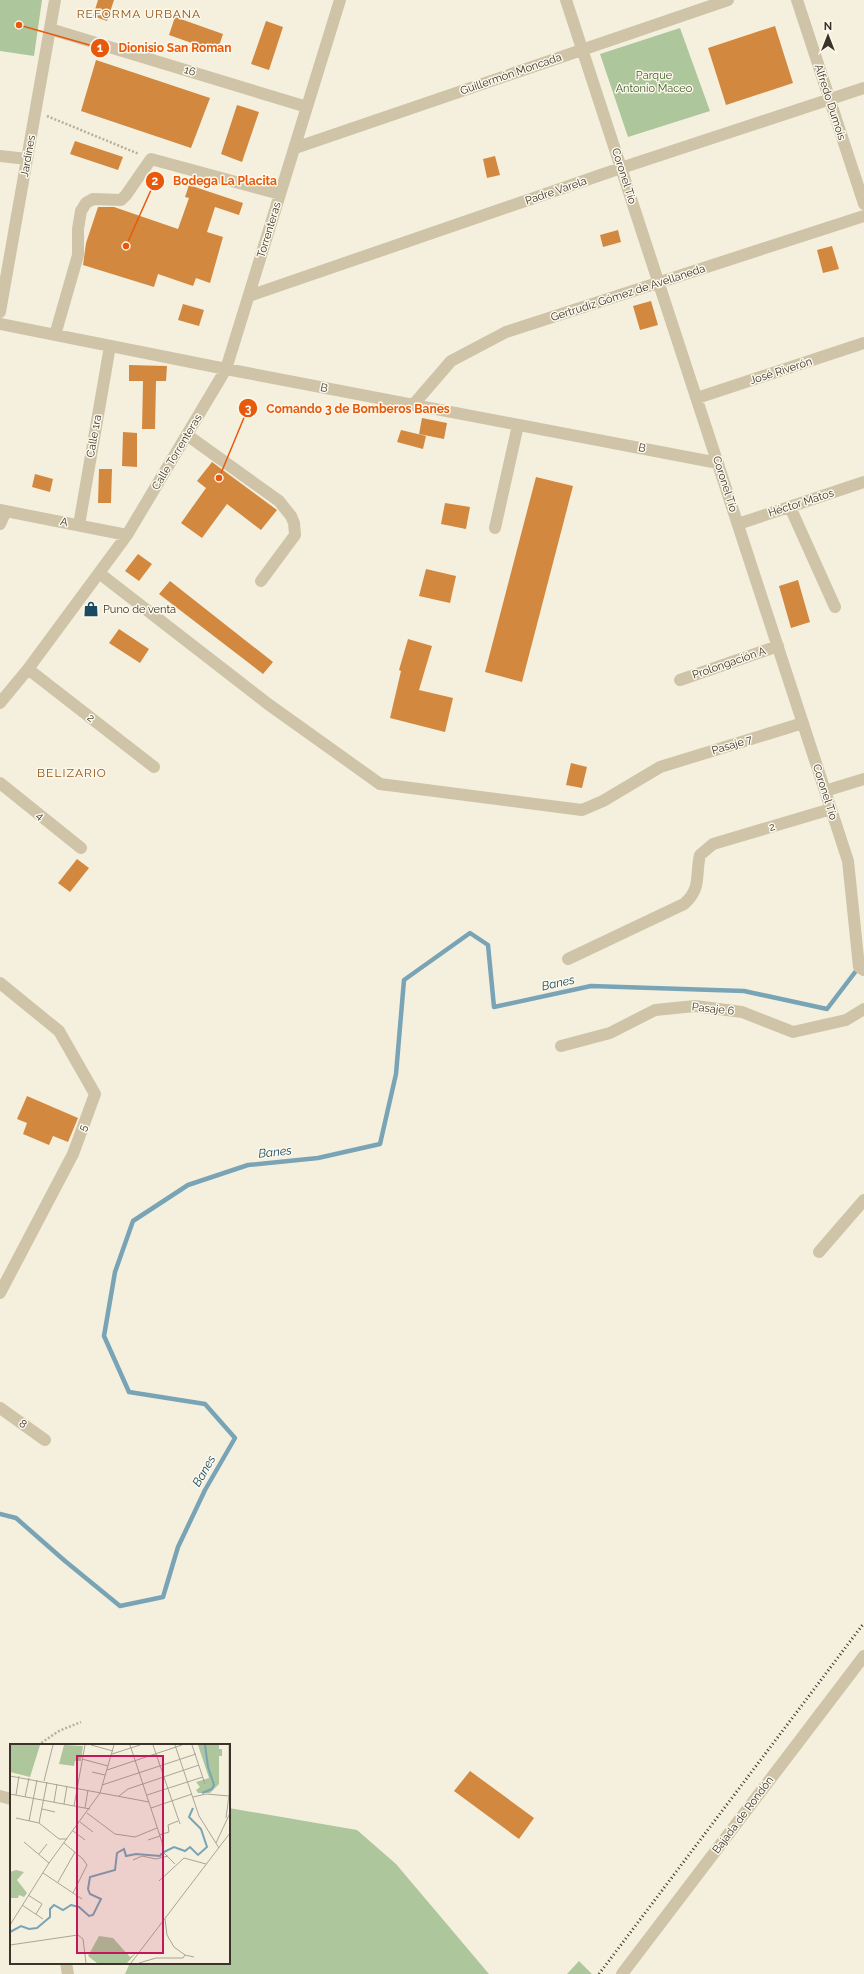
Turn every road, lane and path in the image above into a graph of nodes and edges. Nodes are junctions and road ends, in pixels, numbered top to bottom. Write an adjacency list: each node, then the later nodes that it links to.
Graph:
1 (55, 0): 6 (street, Jardínes)
2 (340, 0): 10 (street, Torrenteras)
3 (566, 0): 7 (street, Coronel Tío)
4 (728, 0): 7 (street, Guillermón Moncada)
5 (797, 0): 9 (street, Alfredo Dumois)
6 (50, 29): 10 (street, 16); 11 (street, Jardínes)
7 (582, 50): 12 (street, Guillermón Moncada); 16 (street, Coronel Tío)
8 (864, 88): 9 (street, Padre Varela)
9 (830, 100): 16 (street, Padre Varela); 18 (street, Alfredo Dumois)
10 (307, 107): 12 (street, Torrenteras)
11 (36, 111): 14 (street, Jardínes); 15 (path)
12 (295, 148): 17 (street, Torrenteras)
13 (0, 156): 14 (street)
14 (27, 159): 22 (street, Jardínes)
15 (151, 159): 17 (street); 24 (street)
16 (621, 168): 20 (street, Coronel Tío); 21 (street, Padre Varela)
17 (280, 194): 21 (street, Torrenteras)
18 (864, 204)
19 (864, 216): 20 (street, Gertrudiz Gómez de Avellaneda)
20 (659, 283): 28 (street, Coronel Tío); 29 (street, Gertrudiz Gómez de Avellaneda)
21 (249, 296): 27 (street, Torrenteras)
22 (0, 312)
23 (0, 324): 24 (street, B)
24 (55, 335): 26 (street, B)
25 (864, 343): 28 (street, José Riverón)
26 (110, 346): 27 (street, B); 38 (street, Calle 1ra)
27 (226, 369): 29 (street, B); 31 (street, Calle Torrenteras)
28 (697, 398): 32 (street, Coronel Tío)
29 (413, 405): 30 (street, B)
30 (518, 425): 32 (street, B); 39 (street)
31 (187, 435): 40 (street, Calle Torrenteras); 42 (street)
32 (718, 463): 37 (street, Coronel Tío)
33 (864, 482): 34 (street, Héctor Matos)
34 (790, 507): 37 (street, Héctor Matos); 43 (street)
35 (3, 511): 36 (street); 38 (street, A)
36 (0, 524)
37 (738, 524): 44 (street, Coronel Tío)
38 (79, 525): 40 (street, A)
39 (495, 528)
40 (127, 534): 41 (street, Calle Torrenteras)
41 (99, 573): 45 (street, Calle Torrenteras); 48 (street, Pasaje 7)
42 (261, 581)
43 (835, 607)
44 (778, 646): 46 (street, Prolongación A); 48 (street, Coronel Tío)
45 (28, 669): 47 (street, Calle Torrenteras); 49 (street, 2)
46 (680, 680)
47 (0, 703)
48 (803, 723): 52 (street, Coronel Tío)
49 (154, 767)
50 (864, 779): 52 (street)
51 (0, 783): 54 (street, 4)
52 (825, 791): 53 (street, Coronel Tío)
53 (831, 809): 55 (street, 2); 56 (street, Coronel Tío)
54 (80, 848)
55 (568, 959)
56 (864, 970)
57 (0, 983): 62 (street, 5)
58 (864, 1009): 59 (street, Pasaje 6)
59 (561, 1046)
60 (864, 1200): 61 (street)
61 (819, 1252)
62 (0, 1293)
63 (0, 1408): 64 (street, 8)
64 (45, 1440)
65 (864, 1656): 72 (street, Bajada de Rondón)
66 (81, 1722): 67 (path)
67 (39, 1744)
68 (0, 1796): 69 (street)
69 (10, 1799)
70 (66, 1964): 71 (street)
71 (68, 1974)
72 (622, 1974)

